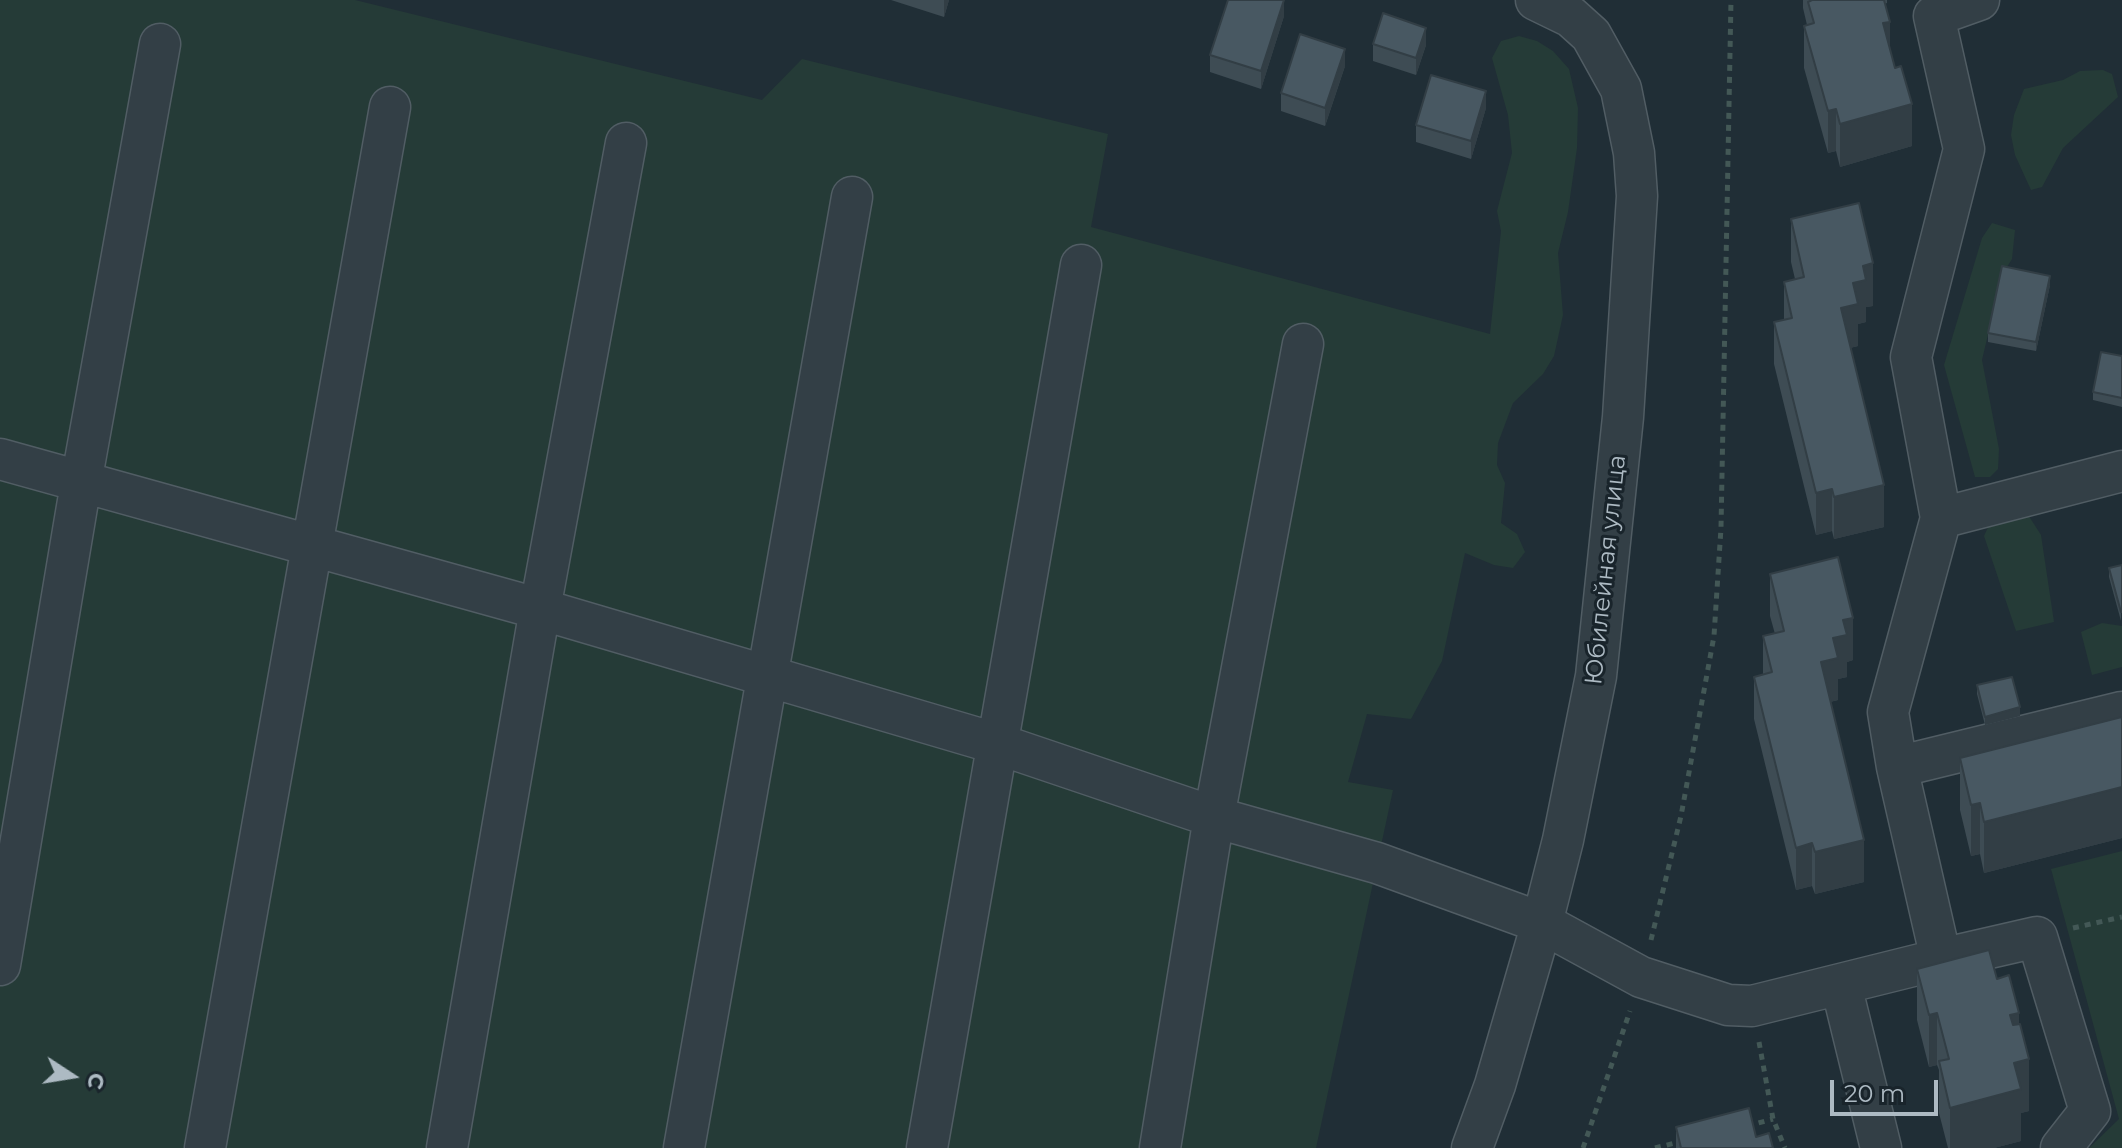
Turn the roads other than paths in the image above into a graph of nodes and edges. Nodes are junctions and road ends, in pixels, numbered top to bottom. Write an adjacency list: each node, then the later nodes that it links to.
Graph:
1 (1979, 0): 12 (street)
2 (1544, 3): 20 (street, Юбилейная улица)
3 (160, 44): 11 (street)
4 (390, 107): 13 (street)
5 (626, 143): 14 (street)
6 (852, 197): 15 (street)
7 (1081, 265): 17 (street)
8 (1303, 344): 19 (street)
9 (0, 459): 11 (street)
10 (2122, 471): 12 (street)
11 (81, 483): 13 (street); 22 (street)
12 (1941, 518): 18 (street)
13 (310, 546): 14 (street); 24 (street)
14 (540, 609): 15 (street); 25 (street)
15 (767, 676): 17 (street); 26 (street)
16 (2122, 712): 18 (street)
17 (998, 744): 19 (street); 27 (street)
18 (1897, 767): 21 (street)
19 (1214, 817): 20 (street); 28 (street)
20 (1542, 923): 23 (street); 29 (street, Юбилейная улица)
21 (1941, 959): 23 (street); 31 (street)
22 (0, 965)
23 (1841, 985): 30 (street)
24 (205, 1148)
25 (447, 1148)
26 (684, 1148)
27 (927, 1148)
28 (1160, 1148)
29 (1472, 1148)
30 (1881, 1148)
31 (2061, 1148)

